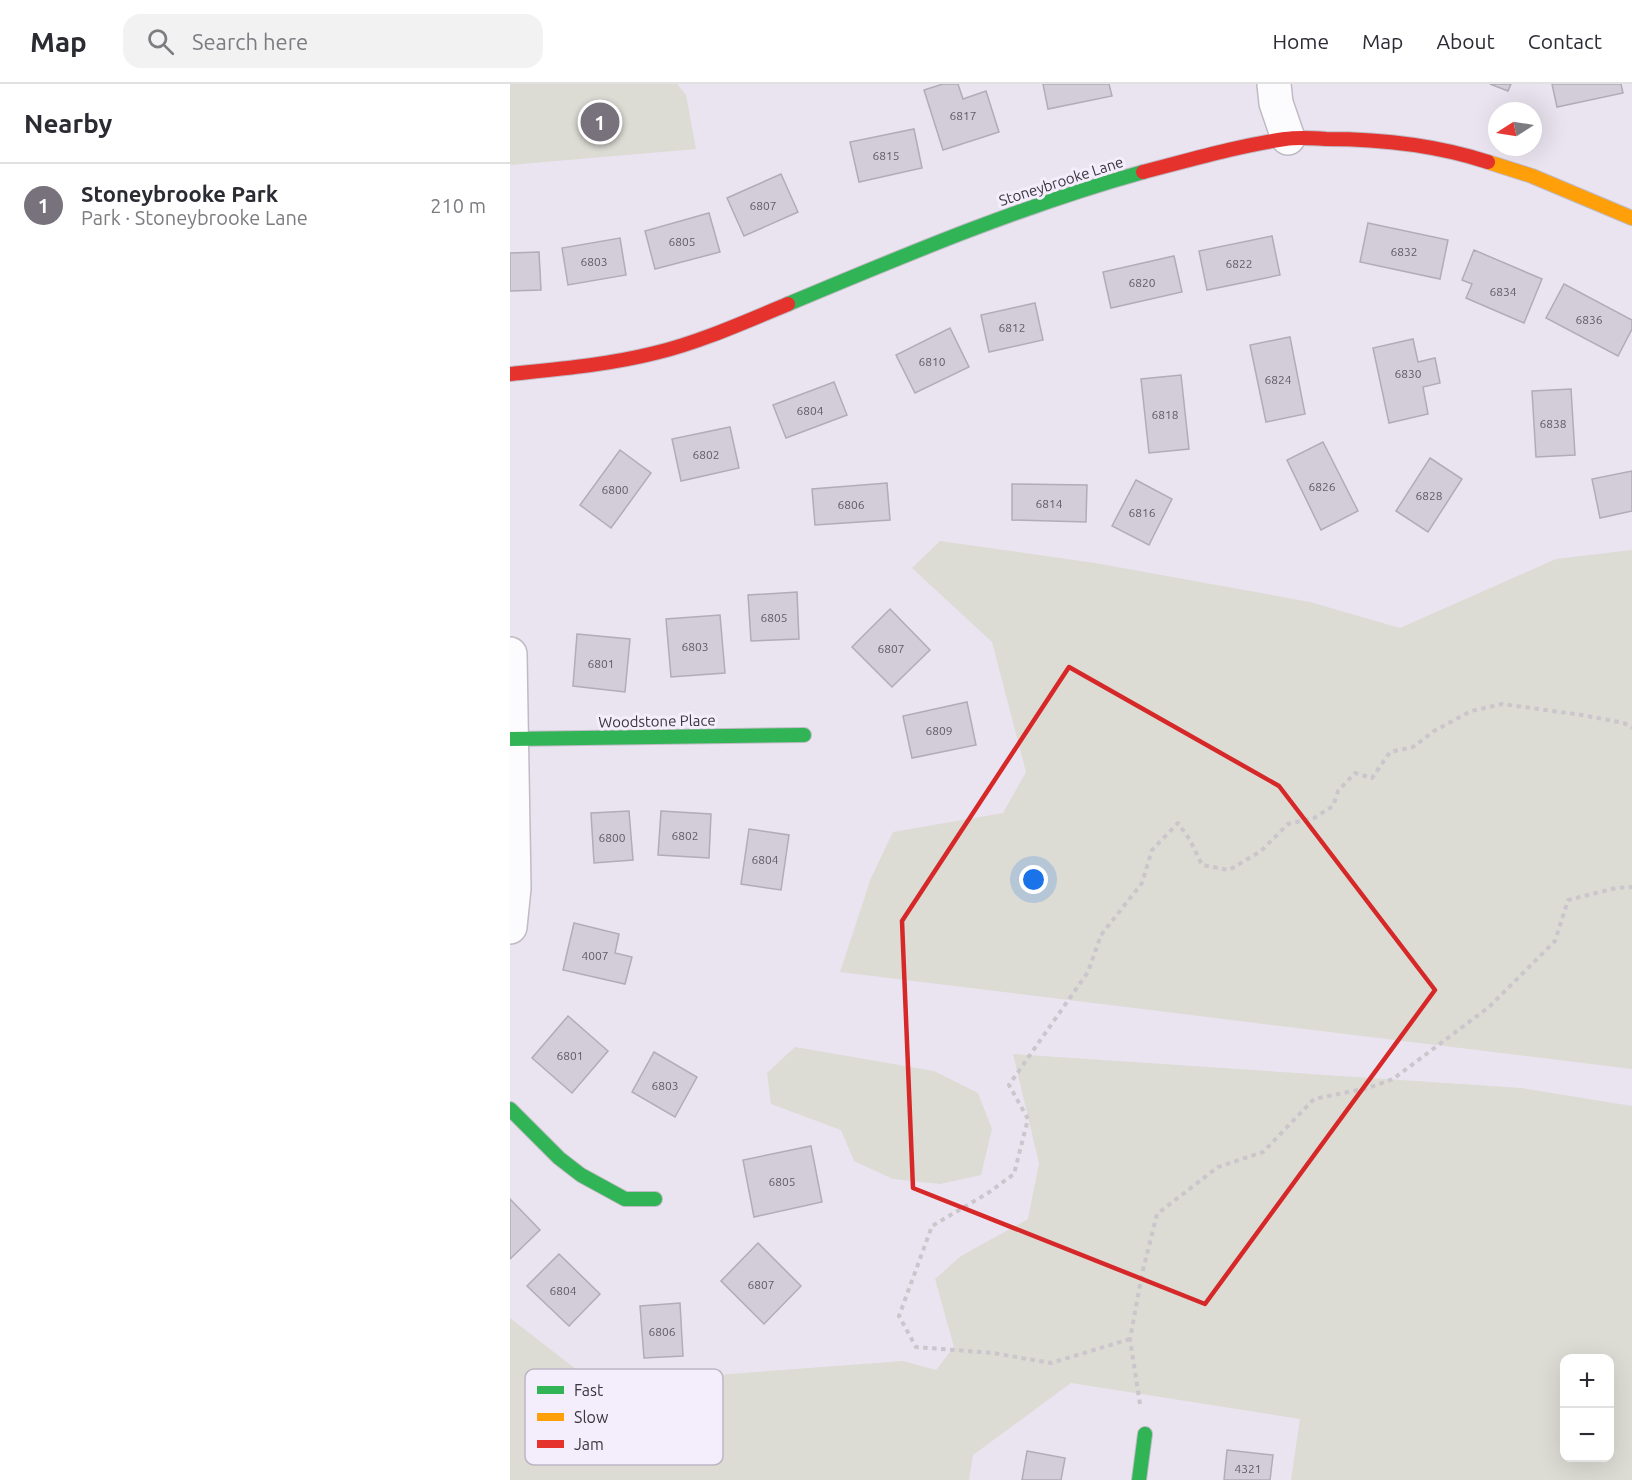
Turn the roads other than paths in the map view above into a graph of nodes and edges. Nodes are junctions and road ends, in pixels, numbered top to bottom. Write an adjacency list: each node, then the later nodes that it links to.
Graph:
1 (1274, 84): 2 (street)
2 (1288, 138): 3 (street, Stoneybrooke Lane); 4 (street, Stoneybrooke Lane)
3 (1632, 218)
4 (510, 374)
5 (510, 654): 7 (street)
6 (804, 735): 7 (street, Woodstone Place)
7 (511, 739): 8 (street)
8 (510, 927)
9 (510, 1109): 10 (street)
10 (655, 1199)
11 (1145, 1434): 12 (street)
12 (1139, 1480)

